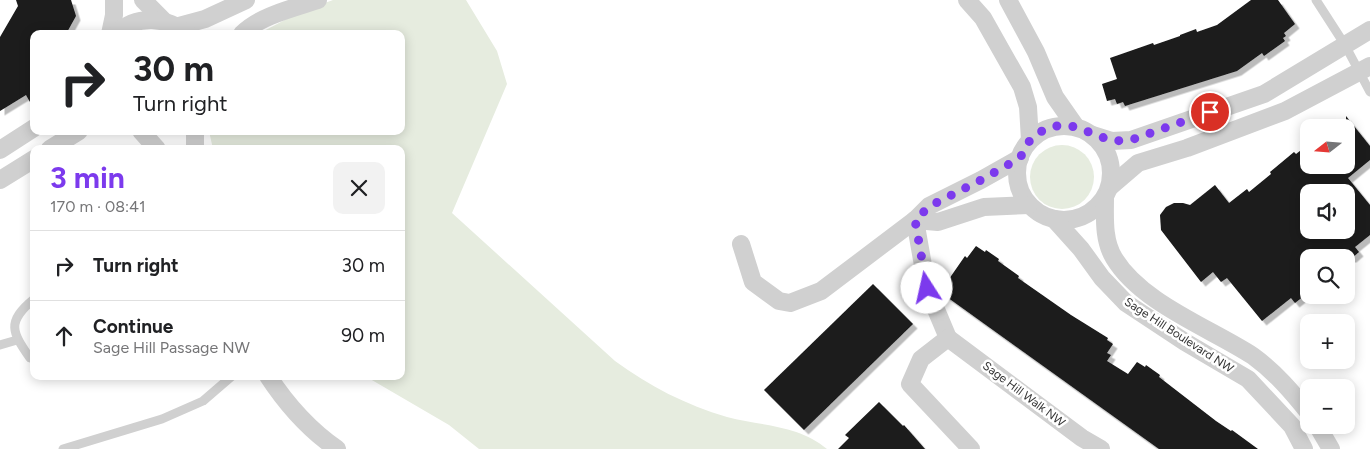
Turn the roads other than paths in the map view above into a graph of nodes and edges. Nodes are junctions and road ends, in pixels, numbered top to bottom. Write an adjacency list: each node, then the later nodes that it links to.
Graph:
1 (114, 0): 9 (street)
2 (143, 0): 8 (street)
3 (246, 0): 8 (street)
4 (318, 0): 11 (street)
5 (967, 0): 21 (street)
6 (1008, 0): 16 (street)
7 (1316, 0): 13 (lane)
8 (177, 27): 10 (street)
9 (111, 30)
10 (122, 30)
11 (246, 30)
12 (1370, 30): 13 (street)
13 (1344, 46): 14 (lane); 20 (street)
14 (1365, 69): 15 (lane); 28 (street)
15 (1370, 92)
16 (1076, 127): 20 (street); 21 (street)
17 (30, 131): 24 (street)
18 (73, 135): 22 (street)
19 (145, 135): 23 (street)
20 (1093, 135): 28 (street)
21 (1030, 140): 25 (street)
22 (56, 145)
23 (153, 145)
24 (0, 150)
25 (1020, 158): 29 (street); 31 (street)
26 (30, 161): 27 (street)
27 (0, 180)
28 (1107, 193): 30 (street); 40 (street, Sage Hill Boulevard NW)
29 (1030, 205): 30 (street); 31 (street)
30 (1054, 219): 46 (street, Sage Hill Boulevard NW)
31 (915, 220): 32 (street); 34 (street)
32 (741, 244)
33 (30, 302): 35 (lane)
34 (948, 338): 44 (street); 45 (street, Sage Hill Walk NW)
35 (17, 340): 36 (lane); 37 (lane)
36 (0, 345)
37 (30, 358)
38 (227, 380): 43 (lane)
39 (271, 380): 42 (street)
40 (1300, 402)
41 (1322, 434): 47 (street)
42 (327, 446)
43 (63, 449)
44 (972, 449)
45 (1101, 449)
46 (1304, 449)
47 (1331, 449)

